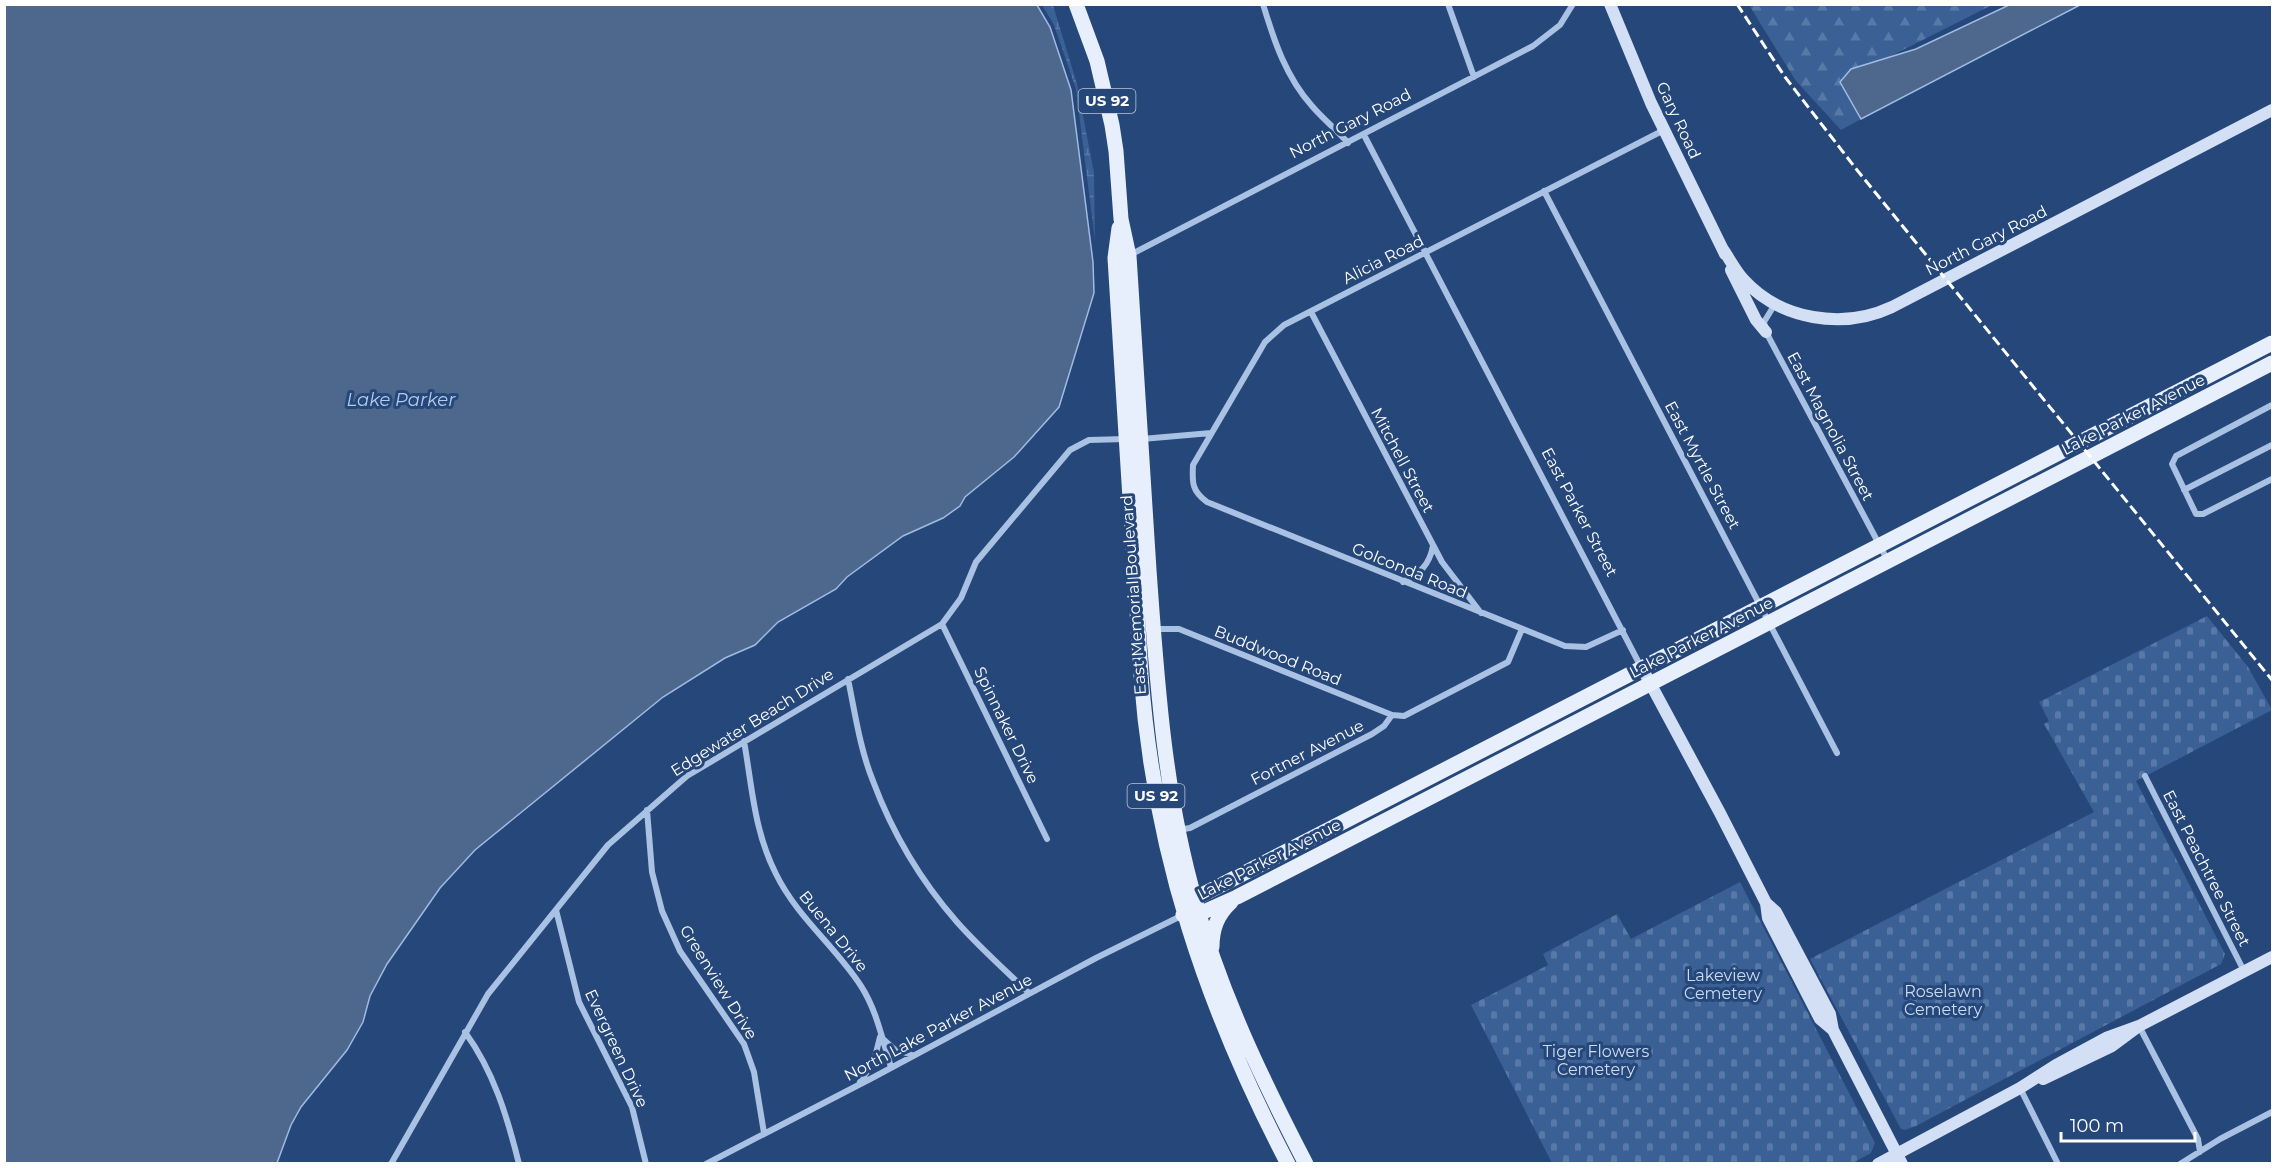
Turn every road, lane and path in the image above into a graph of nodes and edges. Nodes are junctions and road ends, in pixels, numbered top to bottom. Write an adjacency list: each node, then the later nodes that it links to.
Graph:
1 (1076, 4): 12 (main road, East Memorial Boulevard / US 92)
2 (1263, 4): 10 (street)
3 (1448, 4): 6 (street)
4 (1573, 4): 6 (street, North Gary Road)
5 (1610, 4): 8 (street, Gary Road)
6 (1474, 77): 9 (street, North Gary Road)
7 (2272, 110): 16 (street, North Gary Road)
8 (1664, 130): 11 (street, Alicia Road); 13 (street, Gary Road)
9 (1364, 135): 10 (street, North Gary Road); 14 (street, East Parker Street)
10 (1348, 143): 15 (street, North Gary Road)
11 (1544, 190): 14 (street, Alicia Road); 34 (street, East Myrtle Street)
12 (1120, 225): 15 (main road, East Memorial Boulevard / US 92); 25 (main road, East Memorial Boulevard / US 92)
13 (1722, 248): 16 (street, North Gary Road); 18 (street)
14 (1425, 252): 17 (street, Alicia Road); 40 (street, East Parker Street)
15 (1129, 256): 25 (main road, East Memorial Boulevard / US 92)
16 (1776, 303): 18 (street)
17 (1311, 312): 24 (street, Alicia Road); 30 (street, Mitchell Street)
18 (1766, 332): 31 (street, East Magnolia Street)
19 (2272, 343): 31 (main road, Lake Parker Avenue)
20 (2272, 354): 22 (main road)
21 (2272, 363): 22 (main road, Lake Parker Avenue)
22 (2238, 381): 32 (main road, Lake Parker Avenue)
23 (2272, 405): 29 (street)
24 (1211, 433): 25 (street, Edgewater Beach Drive); 28 (street, Alicia Road)
25 (1133, 439): 37 (street, Edgewater Beach Drive); 38 (main road, East Memorial Boulevard / US 92); 54 (main road, East Memorial Boulevard / US 92)
26 (2272, 444): 29 (street)
27 (2272, 479): 29 (street)
28 (1193, 487): 33 (street, Golconda Road)
29 (2184, 490)
30 (1433, 546): 33 (street); 35 (street, Mitchell Street)
31 (1879, 546): 32 (street, East Magnolia Street); 34 (main road, Lake Parker Avenue)
32 (1888, 561): 36 (main road, Lake Parker Avenue)
33 (1403, 582): 35 (street, Golconda Road)
34 (1762, 606): 36 (street, East Myrtle Street); 41 (main road, Lake Parker Avenue)
35 (1481, 613): 39 (street, Golconda Road)
36 (1770, 622): 43 (main road, Lake Parker Avenue); 46 (street, East Myrtle Street)
37 (942, 624): 42 (street, Edgewater Beach Drive); 50 (street, Spinnaker Drive)
38 (1153, 629): 44 (street, Buddwood Road); 49 (main road, East Memorial Boulevard / US 92)
39 (1522, 629): 40 (street, Golconda Road); 44 (street, Fortner Avenue)
40 (1623, 630): 41 (street, East Parker Street)
41 (1642, 668): 43 (street, East Parker Street); 52 (main road, Lake Parker Avenue)
42 (848, 679): 45 (street, Edgewater Beach Drive); 58 (street)
43 (1650, 684): 51 (main road, Lake Parker Avenue); 69 (street, East Parker Street)
44 (1392, 715): 49 (street, Fortner Avenue)
45 (744, 741): 48 (street, Edgewater Beach Drive); 61 (street, Buena Drive)
46 (1837, 753)
47 (2145, 776): 57 (street, East Peachtree Street)
48 (647, 810): 53 (street, Edgewater Beach Drive); 67 (street, Greenview Drive)
49 (1178, 831): 52 (main road, East Memorial Boulevard / US 92)
50 (1047, 839)
51 (1238, 897): 54 (main road, Lake Parker Avenue); 55 (main road)
52 (1194, 899): 54 (main road, Lake Parker Avenue)
53 (556, 910): 60 (street, Edgewater Beach Drive); 72 (street, Evergreen Drive)
54 (1191, 914): 55 (main road, East Memorial Boulevard / US 92); 58 (street, North Lake Parker Avenue); 74 (main road, East Memorial Boulevard / US 92)
55 (1212, 953): 75 (main road, East Memorial Boulevard / US 92)
56 (2272, 957): 57 (street)
57 (2244, 972): 59 (street)
58 (1029, 993): 62 (street, North Lake Parker Avenue)
59 (2139, 1026): 65 (street); 68 (street)
60 (465, 1032): 70 (street, Edgewater Beach Drive); 71 (street)
61 (880, 1036): 62 (street); 63 (street, Buena Drive); 64 (street)
62 (913, 1055): 63 (street, North Lake Parker Avenue)
63 (891, 1067): 64 (street, North Lake Parker Avenue)
64 (858, 1085): 67 (street, North Lake Parker Avenue)
65 (2020, 1088): 69 (street); 77 (street)
66 (2272, 1112): 68 (street)
67 (764, 1133): 73 (street, North Lake Parker Avenue)
68 (2200, 1152): 78 (street)
69 (1900, 1159): 76 (street)
70 (391, 1164)
71 (519, 1164)
72 (646, 1164)
73 (706, 1164)
74 (1288, 1164)
75 (1306, 1164)
76 (1878, 1164)
77 (2058, 1164)
78 (2180, 1164)

